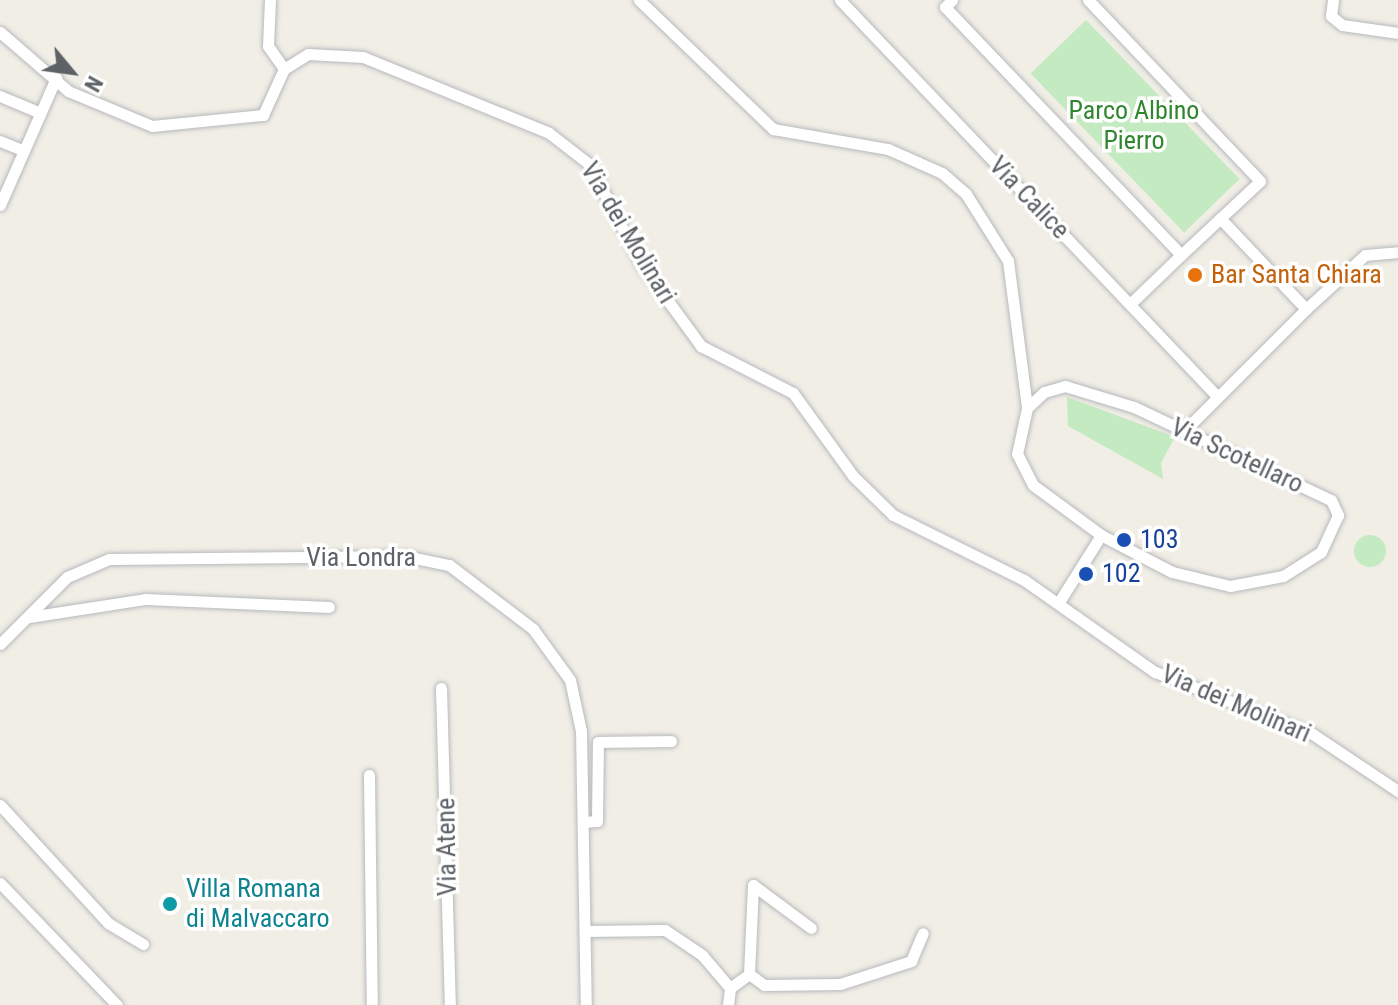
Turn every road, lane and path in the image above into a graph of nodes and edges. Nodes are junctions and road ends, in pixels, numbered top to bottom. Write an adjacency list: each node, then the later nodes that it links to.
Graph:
1 (270, 0): 9 (street)
2 (639, 0): 22 (street)
3 (840, 0): 19 (street, Via Calice)
4 (952, 0): 18 (street)
5 (1088, 0): 16 (street)
6 (1333, 0): 8 (street)
7 (0, 32): 10 (street)
8 (1398, 33)
9 (284, 69): 10 (street); 25 (street, Via dei Molinari)
10 (56, 78): 12 (street)
11 (0, 96): 12 (street)
12 (38, 112): 14 (street)
13 (0, 141): 14 (street)
14 (22, 150): 15 (street)
15 (0, 205)
16 (1220, 218): 18 (street); 20 (street)
17 (1398, 252): 20 (street)
18 (1181, 255): 19 (street)
19 (1130, 304): 21 (street, Via Calice)
20 (1306, 309): 21 (street)
21 (1217, 396): 23 (street)
22 (1027, 408): 23 (street, Via Scotellaro); 24 (street, Via Scotellaro)
23 (1185, 430): 24 (street, Via Scotellaro)
24 (1101, 535): 25 (street)
25 (1059, 602): 32 (street, Via dei Molinari)
26 (329, 607): 27 (street)
27 (24, 618): 28 (street, Via Londra); 34 (street, Via Londra)
28 (0, 644)
29 (441, 688): 44 (street, Via Atene)
30 (671, 741): 34 (street)
31 (369, 775): 43 (street)
32 (1398, 791)
33 (0, 805): 39 (street)
34 (584, 822): 37 (street, Via Londra)
35 (0, 883): 42 (street)
36 (811, 928): 40 (street)
37 (585, 931): 41 (street); 45 (street, Via Londra)
38 (923, 933): 40 (street)
39 (143, 944)
40 (749, 974): 41 (street)
41 (730, 988): 46 (street)
42 (117, 1005)
43 (372, 1005)
44 (450, 1005)
45 (586, 1005)
46 (728, 1005)

